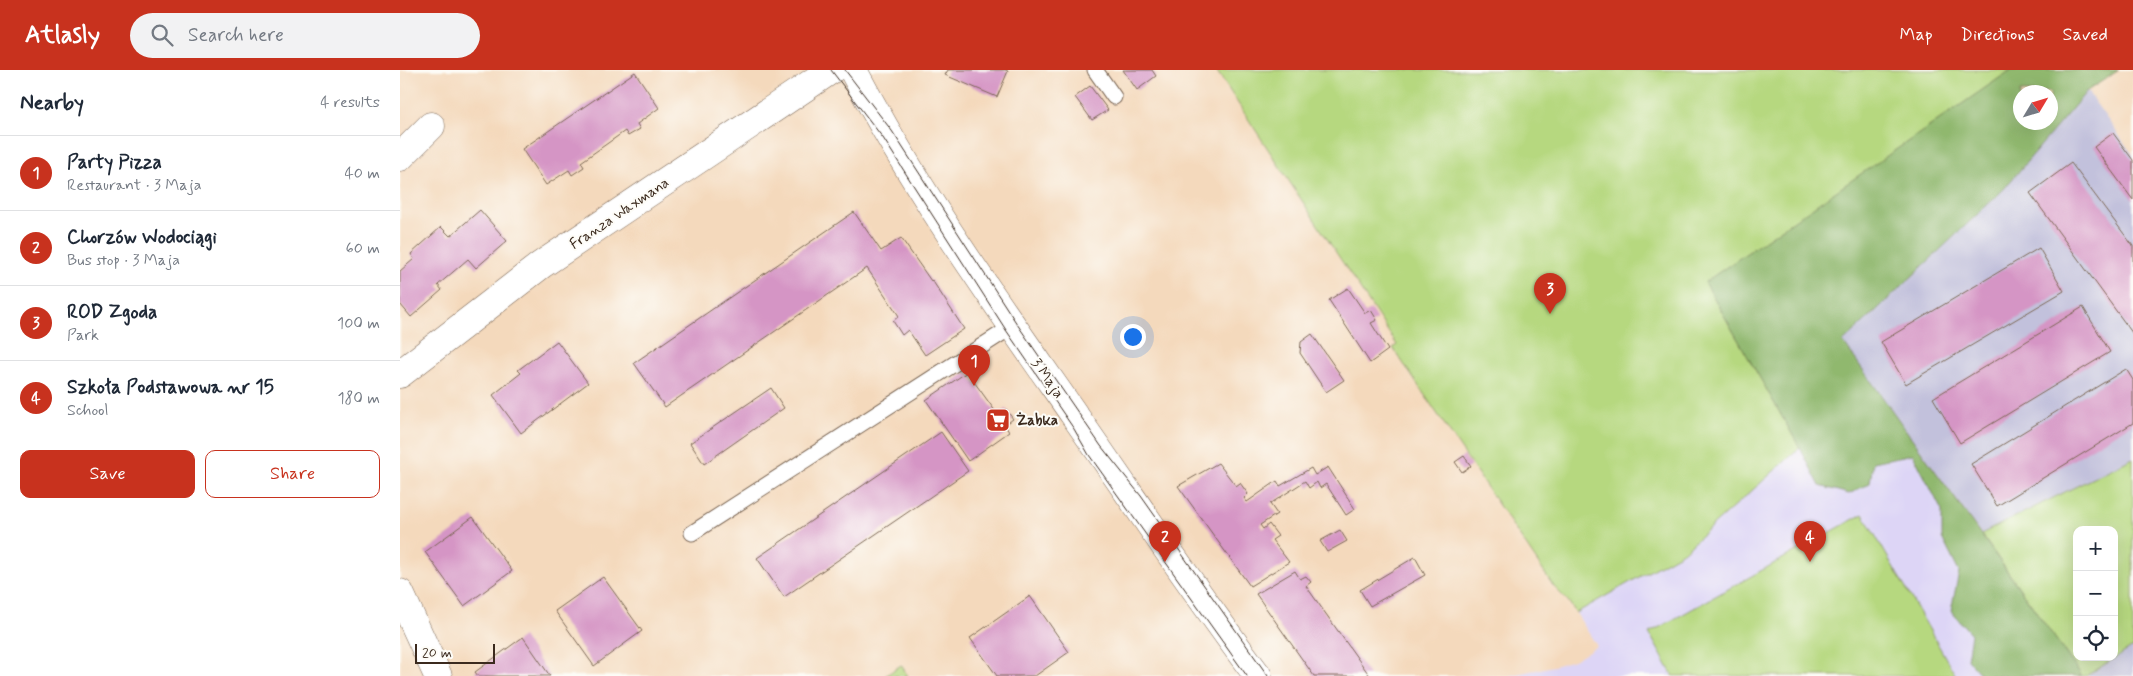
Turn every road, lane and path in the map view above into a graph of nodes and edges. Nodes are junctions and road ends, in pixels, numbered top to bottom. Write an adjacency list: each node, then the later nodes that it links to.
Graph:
1 (831, 70): 8 (street, Franza Waxmana)
2 (853, 70): 7 (street, 3 Maja)
3 (1095, 70): 4 (lane)
4 (1114, 96)
5 (431, 126): 6 (street)
6 (400, 157)
7 (1013, 326): 9 (lane); 12 (street, 3 Maja)
8 (404, 362)
9 (692, 533)
10 (400, 593): 11 (street)
11 (438, 676)
12 (1258, 676)

